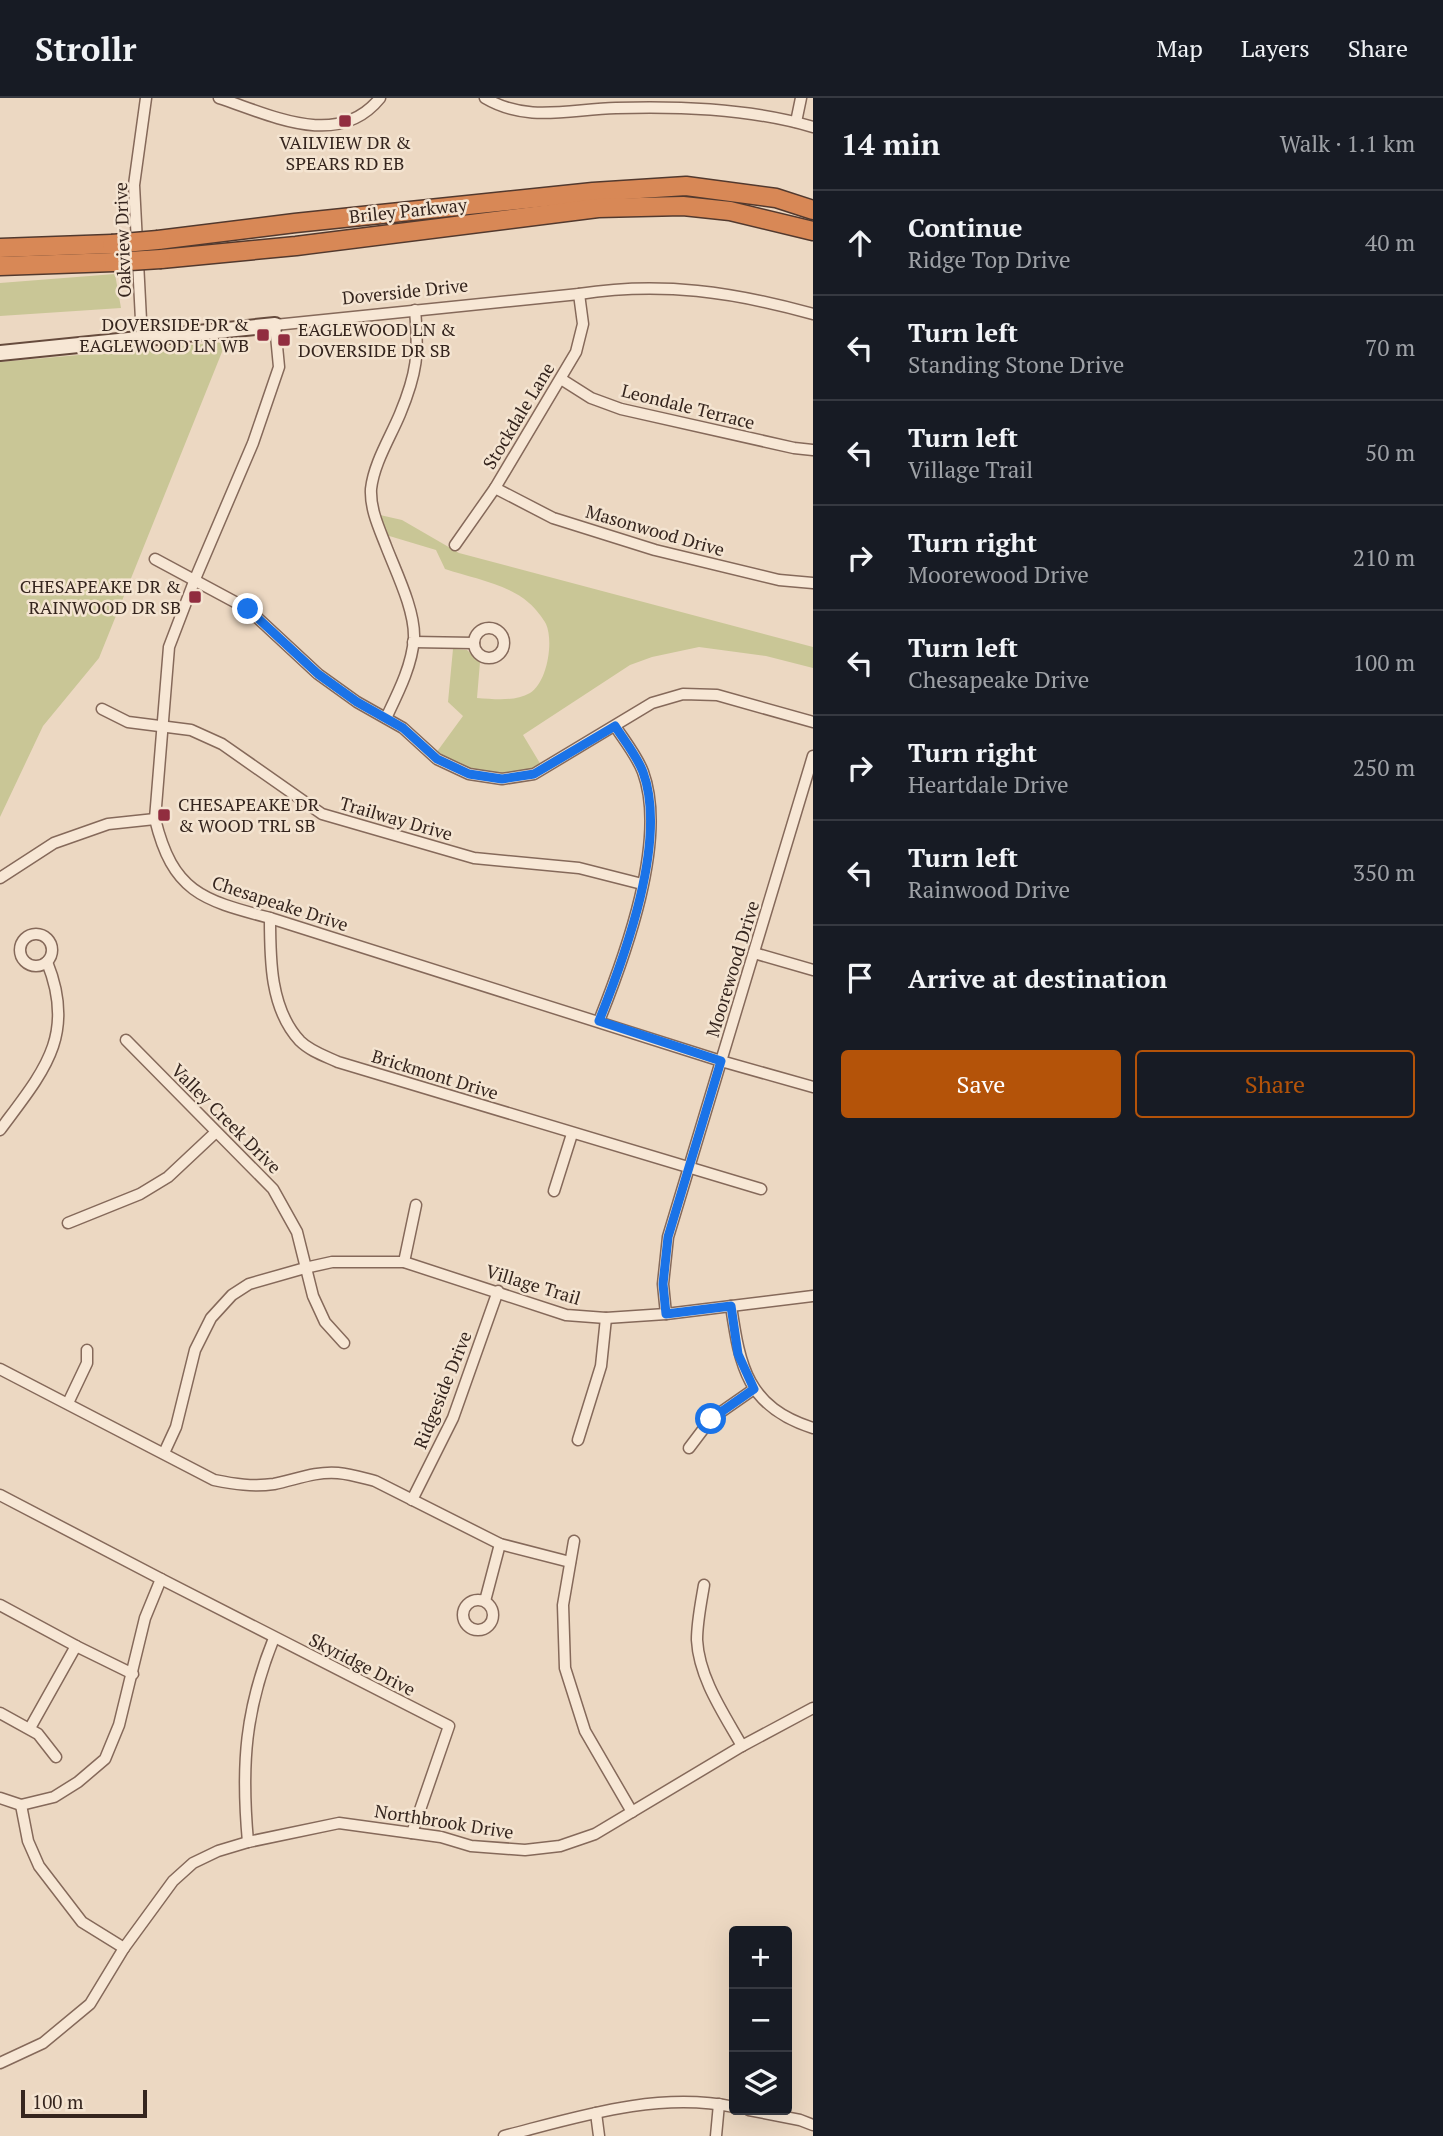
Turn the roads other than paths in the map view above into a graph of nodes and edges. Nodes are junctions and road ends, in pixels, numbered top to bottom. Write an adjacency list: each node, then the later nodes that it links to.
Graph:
1 (146, 98): 18 (street, Oakview Drive)
2 (219, 98): 3 (street)
3 (380, 98)
4 (485, 98): 6 (street)
5 (802, 98): 7 (street)
6 (616, 103): 7 (street)
7 (796, 121): 8 (street)
8 (813, 127)
9 (813, 210): 12 (highway, Briley Parkway, bridge)
10 (813, 231): 12 (highway, Briley Parkway, bridge)
11 (0, 248): 12 (highway, Briley Parkway)
12 (113, 253): 13 (highway, Briley Parkway)
13 (0, 266)
14 (579, 295): 15 (street, Doverside Drive); 16 (street, Doverside Drive); 20 (street, Stockdale Lane)
15 (415, 310): 17 (street, Doverside Drive); 27 (street)
16 (813, 314)
17 (275, 325): 18 (street, Doverside Drive); 25 (street, Chesapeake Drive)
18 (142, 338): 19 (street, Doverside Drive)
19 (0, 353)
20 (561, 379): 21 (street, Leondale Terrace); 22 (street, Stockdale Lane)
21 (813, 450)
22 (495, 488): 23 (street, Stockdale Lane); 26 (street, Masonwood Drive)
23 (455, 545)
24 (155, 559): 25 (street)
25 (195, 579): 30 (street); 32 (street, Chesapeake Drive)
26 (813, 583)
27 (413, 642): 28 (street); 30 (street)
28 (474, 643)
29 (102, 709): 32 (street, Trailway Drive)
30 (386, 718): 33 (street)
31 (813, 722): 33 (street)
32 (164, 725): 35 (street, Chesapeake Drive); 37 (street, Trailway Drive)
33 (615, 726): 37 (street)
34 (813, 756): 39 (street, Moorewood Drive)
35 (155, 819): 36 (street); 38 (street, Chesapeake Drive)
36 (0, 878)
37 (642, 884): 42 (street)
38 (270, 918): 42 (street, Chesapeake Drive); 48 (street, Brickmont Drive)
39 (754, 953): 41 (street); 44 (street, Moorewood Drive)
40 (47, 961): 46 (street)
41 (813, 970)
42 (599, 1021): 44 (street, Chesapeake Drive)
43 (126, 1041): 47 (street, Valley Creek Drive)
44 (721, 1061): 45 (street, Chesapeake Drive); 49 (street, Moorewood Drive)
45 (813, 1087)
46 (0, 1130)
47 (216, 1132): 53 (street); 55 (street, Valley Creek Drive)
48 (572, 1134): 49 (street, Brickmont Drive); 51 (street)
49 (688, 1168): 50 (street, Brickmont Drive); 59 (street, Moorewood Drive)
50 (761, 1189)
51 (554, 1191)
52 (416, 1205): 54 (street)
53 (68, 1223)
54 (404, 1262): 55 (street, Village Trail); 56 (street, Village Trail)
55 (305, 1268): 61 (street, Valley Creek Drive); 69 (street, Village Trail)
56 (498, 1291): 60 (street, Village Trail); 71 (street, Ridgeside Drive)
57 (813, 1296): 58 (street, Village Trail)
58 (731, 1306): 59 (street, Village Trail); 64 (street)
59 (666, 1314): 60 (street, Village Trail)
60 (606, 1318): 67 (street)
61 (344, 1343)
62 (86, 1350): 65 (street)
63 (0, 1369): 65 (street)
64 (754, 1389): 66 (street); 68 (street)
65 (68, 1403): 69 (street)
66 (813, 1428)
67 (578, 1440)
68 (690, 1448)
69 (164, 1453): 71 (street)
70 (0, 1495): 75 (street, Skyridge Drive)
71 (412, 1500): 73 (street)
72 (574, 1541): 74 (street)
73 (500, 1544): 74 (street); 77 (street)
74 (570, 1562): 89 (street)
75 (161, 1579): 79 (street, Skyridge Drive); 81 (street)
76 (704, 1585): 85 (street)
77 (485, 1601)
78 (0, 1605): 80 (street)
79 (274, 1638): 90 (street, Skyridge Drive); 91 (street)
80 (76, 1646): 81 (street); 84 (street)
81 (133, 1674): 88 (street)
82 (813, 1708): 85 (street, Northbrook Drive)
83 (0, 1713): 84 (street)
84 (30, 1728): 86 (street)
85 (742, 1746): 89 (street, Northbrook Drive)
86 (56, 1757)
87 (0, 1798): 88 (street)
88 (22, 1805): 92 (street)
89 (632, 1812): 90 (street, Northbrook Drive)
90 (412, 1833): 91 (street, Northbrook Drive)
91 (248, 1842): 92 (street, Northbrook Drive)
92 (124, 1948): 93 (street, Northbrook Drive)
93 (0, 2063)
94 (719, 2104): 95 (street); 96 (street); 101 (street)
95 (729, 2106)
96 (596, 2113): 99 (street); 100 (street)
97 (774, 2115): 98 (street)
98 (813, 2125)
99 (504, 2136)
100 (599, 2136)
101 (716, 2136)

